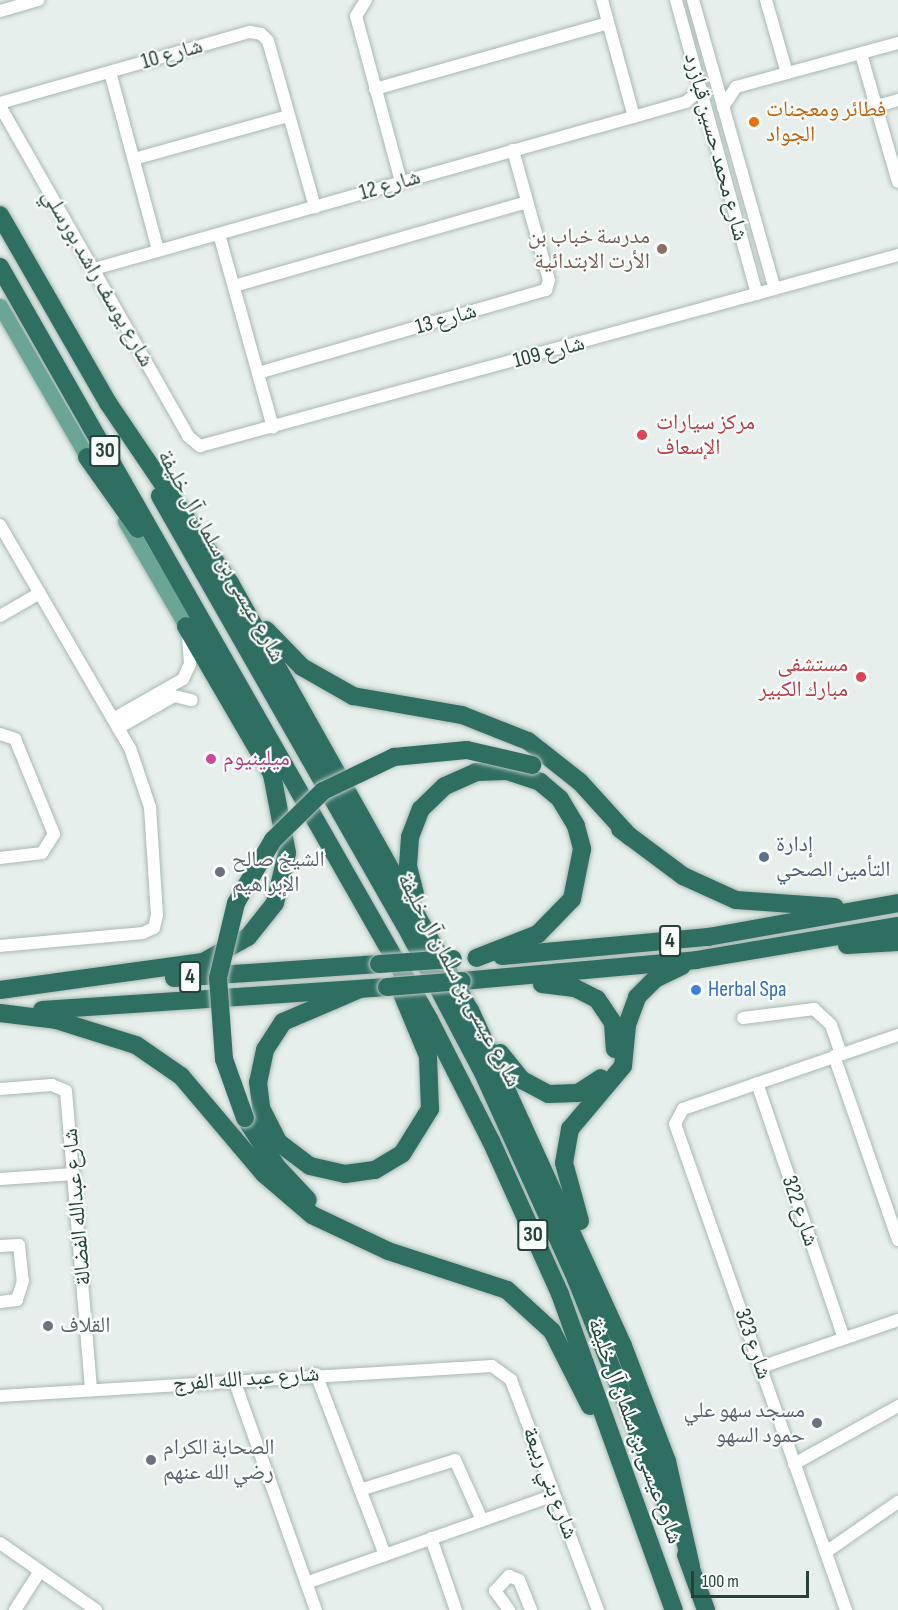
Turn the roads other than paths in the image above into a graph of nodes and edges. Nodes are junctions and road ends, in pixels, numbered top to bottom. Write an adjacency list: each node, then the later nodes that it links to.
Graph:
1 (38, 0): 7 (street)
2 (366, 0): 15 (street)
3 (602, 0): 8 (street)
4 (676, 0): 16 (street, شارع محمد حسين قبازرد)
5 (693, 0): 13 (street, شارع محمد حسين قبازرد)
6 (766, 0): 12 (street)
7 (2, 7)
8 (608, 23): 15 (street); 24 (street)
9 (898, 43): 10 (street)
10 (861, 54): 12 (street); 20 (street)
11 (110, 72): 19 (street, شارع 10); 23 (street, شارع 10); 26 (street)
12 (787, 73): 14 (street)
13 (714, 80): 14 (street); 21 (street, شارع محمد حسين قبازرد)
14 (736, 87): 21 (street)
15 (375, 89): 28 (street)
16 (700, 90): 18 (street, شارع 12); 22 (street, شارع محمد حسين قبازرد)
17 (898, 100): 20 (street)
18 (686, 102): 22 (street); 24 (street, شارع 12)
19 (0, 105): 38 (street, شارع يوسف راشد بورسلي)
20 (877, 106): 29 (street)
21 (723, 107): 34 (street, شارع محمد حسين قبازرد)
22 (707, 111): 27 (street, شارع محمد حسين قبازرد)
23 (288, 116): 26 (street); 31 (street, شارع 10)
24 (634, 117): 25 (street, شارع 12)
25 (513, 150): 28 (street, شارع 12); 30 (street, شارع 13)
26 (134, 159): 35 (street)
27 (724, 173): 34 (street); 41 (street, شارع محمد حسين قبازرد)
28 (401, 182): 31 (street, شارع 12)
29 (898, 182)
30 (527, 202): 39 (street); 43 (street, شارع 13)
31 (315, 207): 33 (street, شارع 12)
32 (0, 215): 44 (highway, 30)
33 (219, 234): 35 (street, شارع 12); 39 (street)
34 (761, 240): 40 (street, شارع محمد حسين قبازرد)
35 (158, 250): 38 (street, شارع 12)
36 (898, 255): 40 (street, شارع 109)
37 (0, 267): 53 (highway, 30)
38 (94, 269): 46 (street, شارع يوسف راشد بورسلي)
39 (234, 286): 43 (street)
40 (775, 289): 41 (street, شارع 109)
41 (757, 294): 45 (street, شارع 109)
42 (0, 306): 47 (main road)
43 (258, 373): 45 (street)
44 (108, 402): 49 (highway); 106 (highway, شارع عيسى بن سلمان آل خليفة / 30)
45 (273, 428): 46 (street, شارع 109)
46 (200, 446)
47 (87, 457): 52 (main road); 53 (highway)
48 (0, 525): 50 (street)
49 (230, 583): 57 (highway); 62 (highway)
50 (40, 593): 51 (street); 55 (street)
51 (0, 616)
52 (186, 626): 54 (street); 72 (highway)
53 (210, 634): 59 (highway, شارع عيسى بن سلمان آل خليفة / 30)
54 (169, 688): 55 (street); 55 (street)
55 (115, 723): 65 (street)
56 (0, 734): 58 (street)
57 (630, 837): 60 (highway); 83 (highway, bridge)
58 (0, 858)
59 (350, 879): 71 (highway); 97 (highway, شارع عيسى بن سلمان آل خليفة / 30)
60 (891, 904): 68 (highway, 4)
61 (898, 926): 66 (highway, 4)
62 (433, 938): 68 (highway); 73 (highway)
63 (898, 942): 64 (highway)
64 (875, 944): 66 (highway); 67 (street)
65 (0, 946)
66 (780, 947): 69 (highway, 4)
67 (898, 950)
68 (476, 958): 72 (highway, 4, bridge)
69 (696, 960): 70 (highway, 4); 85 (highway)
70 (471, 981): 71 (highway, 4, bridge); 73 (highway)
71 (360, 989): 74 (highway, 4)
72 (0, 990)
73 (470, 1010): 85 (highway)
74 (0, 1013): 83 (highway)
75 (743, 1018): 77 (street)
76 (898, 1035): 77 (street)
77 (837, 1055): 78 (street); 82 (street)
78 (757, 1083): 88 (street, شارع 322); 90 (street, شارع 323)
79 (0, 1089): 80 (street, شارع عبدالله الفضالة)
80 (74, 1174): 81 (street); 93 (street, شارع عبدالله الفضالة)
81 (0, 1179)
82 (898, 1240)
83 (366, 1241): 97 (highway)
84 (0, 1246): 86 (street)
85 (600, 1289): 106 (highway)
86 (0, 1302)
87 (898, 1320): 88 (street)
88 (844, 1338): 90 (street)
89 (492, 1366): 91 (street, شارع عبد الله الفرج); 99 (street, شارع بني ربيعة)
90 (761, 1367): 96 (street, شارع 323)
91 (316, 1374): 92 (street, شارع عبد الله الفرج); 98 (street)
92 (234, 1380): 93 (street, شارع عبد الله الفرج); 108 (street)
93 (92, 1390): 94 (street, شارع عبد الله الفرج)
94 (0, 1396)
95 (898, 1406): 96 (street)
96 (794, 1464): 104 (street, شارع 323)
97 (629, 1483): 116 (highway, شارع عيسى بن سلمان آل خليفة / 30)
98 (360, 1490): 101 (street); 105 (street)
99 (554, 1495): 101 (street); 115 (street, شارع بني ربيعة)
100 (896, 1507): 104 (street)
101 (482, 1520): 102 (street)
102 (431, 1538): 105 (street); 112 (street)
103 (0, 1543): 107 (street)
104 (826, 1552): 118 (street, شارع 323)
105 (385, 1555): 108 (street)
106 (691, 1566): 117 (highway, شارع عيسى بن سلمان آل خليفة / 30)
107 (40, 1571): 109 (street); 110 (street)
108 (306, 1583): 111 (street)
109 (15, 1610)
110 (96, 1610)
111 (316, 1610)
112 (456, 1610)
113 (508, 1610): 114 (street)
114 (531, 1610)
115 (598, 1610)
116 (674, 1610)
117 (706, 1610)
118 (846, 1610)

